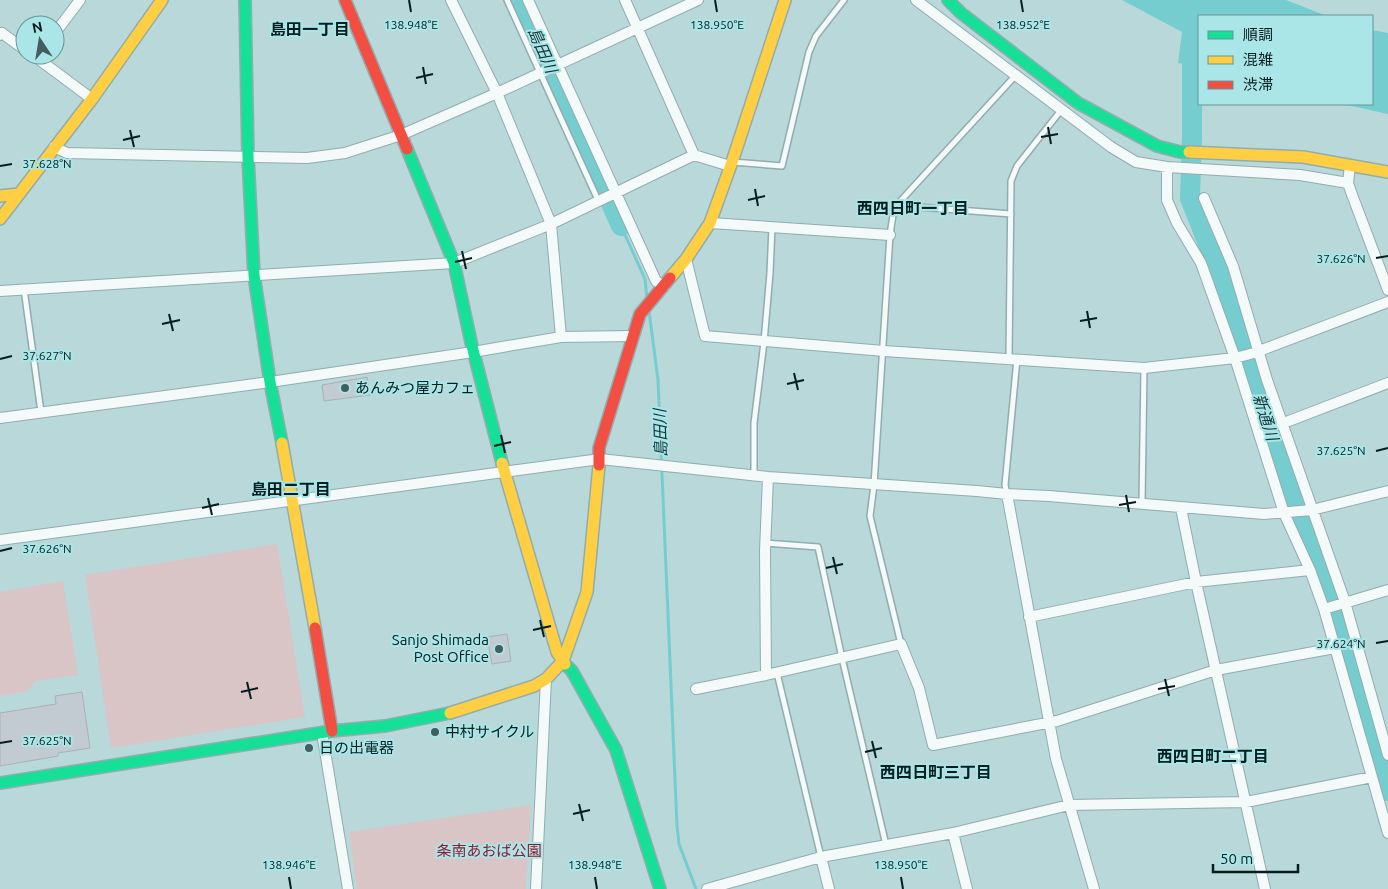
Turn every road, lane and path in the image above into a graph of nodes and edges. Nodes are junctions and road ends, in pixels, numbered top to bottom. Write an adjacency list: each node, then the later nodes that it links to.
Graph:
1 (80, 0): 14 (street)
2 (162, 0): 23 (street)
3 (245, 0): 28 (street)
4 (344, 0): 25 (street)
5 (451, 0): 22 (street)
6 (507, 0): 20 (lane)
7 (528, 0): 19 (street)
8 (625, 0): 15 (street)
9 (698, 0): 15 (street)
10 (785, 0): 29 (street)
11 (844, 0): 29 (lane)
12 (916, 0): 21 (street)
13 (948, 0): 30 (street)
14 (65, 20)
15 (637, 28): 19 (street); 27 (street)
16 (0, 35): 17 (street)
17 (15, 43)
18 (48, 65): 23 (street)
19 (557, 66): 20 (street); 34 (street)
20 (542, 72): 22 (street); 38 (lane)
21 (1016, 75): 24 (street); 39 (lane)
22 (497, 93): 25 (street); 43 (street)
23 (92, 99): 26 (street)
24 (1062, 109): 31 (street); 40 (lane)
25 (402, 135): 28 (street); 47 (street)
26 (54, 147): 28 (street); 35 (street)
27 (694, 155): 29 (street); 34 (street)
28 (248, 157): 48 (street)
29 (731, 164): 42 (street)
30 (1350, 165): 32 (street); 33 (street)
31 (1167, 168): 33 (street); 60 (street)
32 (1388, 172)
33 (1348, 183): 51 (street)
34 (615, 192): 38 (street); 49 (street)
35 (18, 194): 36 (street); 41 (street)
36 (0, 196)
37 (1204, 198): 59 (street)
38 (598, 200): 43 (street)
39 (898, 202): 40 (lane); 45 (lane)
40 (1010, 214): 61 (lane)
41 (0, 219)
42 (710, 223): 44 (street); 46 (street)
43 (551, 224): 47 (street); 55 (street)
44 (772, 227): 45 (street); 56 (lane)
45 (890, 235): 57 (lane)
46 (686, 259): 49 (street); 56 (street)
47 (454, 263): 48 (street); 58 (street)
48 (254, 275): 50 (street); 63 (street)
49 (664, 286): 54 (street)
50 (24, 290): 52 (street); 65 (lane)
51 (1388, 290)
52 (0, 291)
53 (1388, 302): 59 (street)
54 (633, 336): 55 (street); 68 (street)
55 (561, 337): 58 (street)
56 (764, 342): 57 (street); 70 (lane)
57 (884, 351): 61 (street); 72 (lane)
58 (474, 352): 63 (street); 69 (street)
59 (1256, 352): 60 (street); 67 (street)
60 (1238, 357): 62 (street); 79 (street)
61 (1013, 359): 62 (street); 74 (lane)
62 (1144, 368): 76 (lane)
63 (270, 382): 65 (street); 75 (street)
64 (1388, 383): 67 (street)
65 (42, 413): 66 (street)
66 (0, 418)
67 (1282, 424): 78 (street)
68 (600, 459): 69 (street); 70 (street); 91 (street)
69 (504, 472): 75 (street); 91 (street)
70 (754, 475): 71 (street)
71 (768, 477): 72 (street); 81 (street)
72 (874, 485): 74 (street); 88 (lane)
73 (1388, 491): 78 (street)
74 (1007, 494): 76 (street); 87 (street)
75 (293, 500): 80 (street); 97 (street)
76 (1142, 504): 77 (street)
77 (1181, 508): 79 (street); 83 (street)
78 (1312, 510): 79 (street); 85 (street)
79 (1284, 513): 82 (street)
80 (0, 540)
81 (766, 544): 90 (lane); 93 (street)
82 (1310, 570): 83 (street); 86 (street)
83 (1196, 582): 87 (street); 92 (street)
84 (1388, 590): 85 (street)
85 (1345, 602): 86 (street); 98 (street)
86 (1324, 608): 89 (street)
87 (1030, 617): 96 (street)
88 (901, 644): 90 (street); 96 (street)
89 (1335, 648): 92 (street); 99 (street)
90 (842, 658): 93 (street); 105 (lane)
91 (563, 661): 94 (street); 109 (street)
92 (1216, 670): 96 (street); 101 (street)
93 (772, 674): 95 (street); 106 (lane)
94 (546, 679): 97 (street); 108 (street)
95 (696, 689)
96 (1048, 722): 102 (street)
97 (327, 732): 100 (street); 107 (street)
98 (1388, 755)
99 (1372, 777): 101 (street); 104 (street)
100 (0, 783)
101 (1246, 802): 102 (street); 114 (street)
102 (1069, 805): 103 (street); 113 (street)
103 (953, 833): 105 (street); 112 (street)
104 (1388, 833)
105 (886, 845): 106 (street)
106 (821, 857): 110 (street); 111 (street)
107 (348, 889)
108 (536, 889)
109 (660, 889)
110 (707, 889)
111 (829, 889)
112 (967, 889)
113 (1094, 889)
114 (1265, 889)

